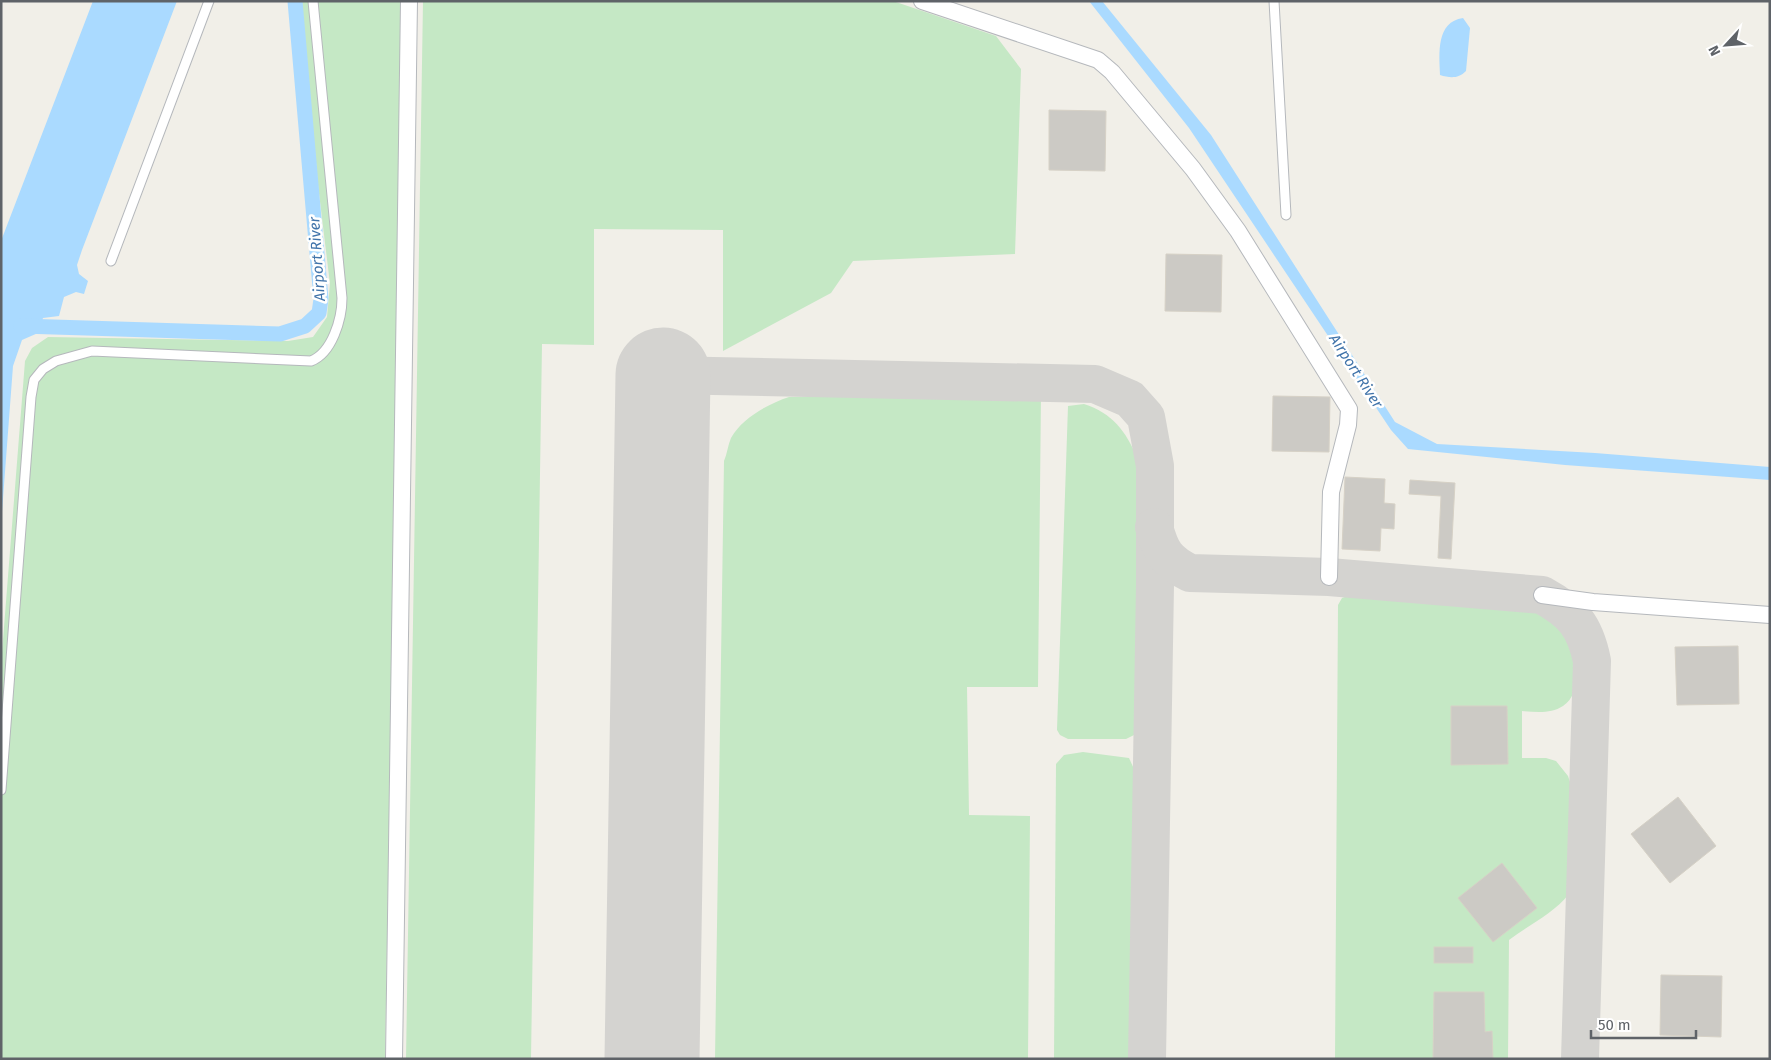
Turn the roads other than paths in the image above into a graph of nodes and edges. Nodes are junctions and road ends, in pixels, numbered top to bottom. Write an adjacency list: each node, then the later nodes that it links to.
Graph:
1 (209, 1): 7 (lane)
2 (312, 1): 11 (lane)
3 (409, 1): 12 (street)
4 (922, 1): 8 (street)
5 (1274, 1): 6 (lane)
6 (1286, 215)
7 (111, 261)
8 (1329, 577)
9 (1542, 595): 10 (street)
10 (1770, 615)
11 (1, 790)
12 (394, 1059)

